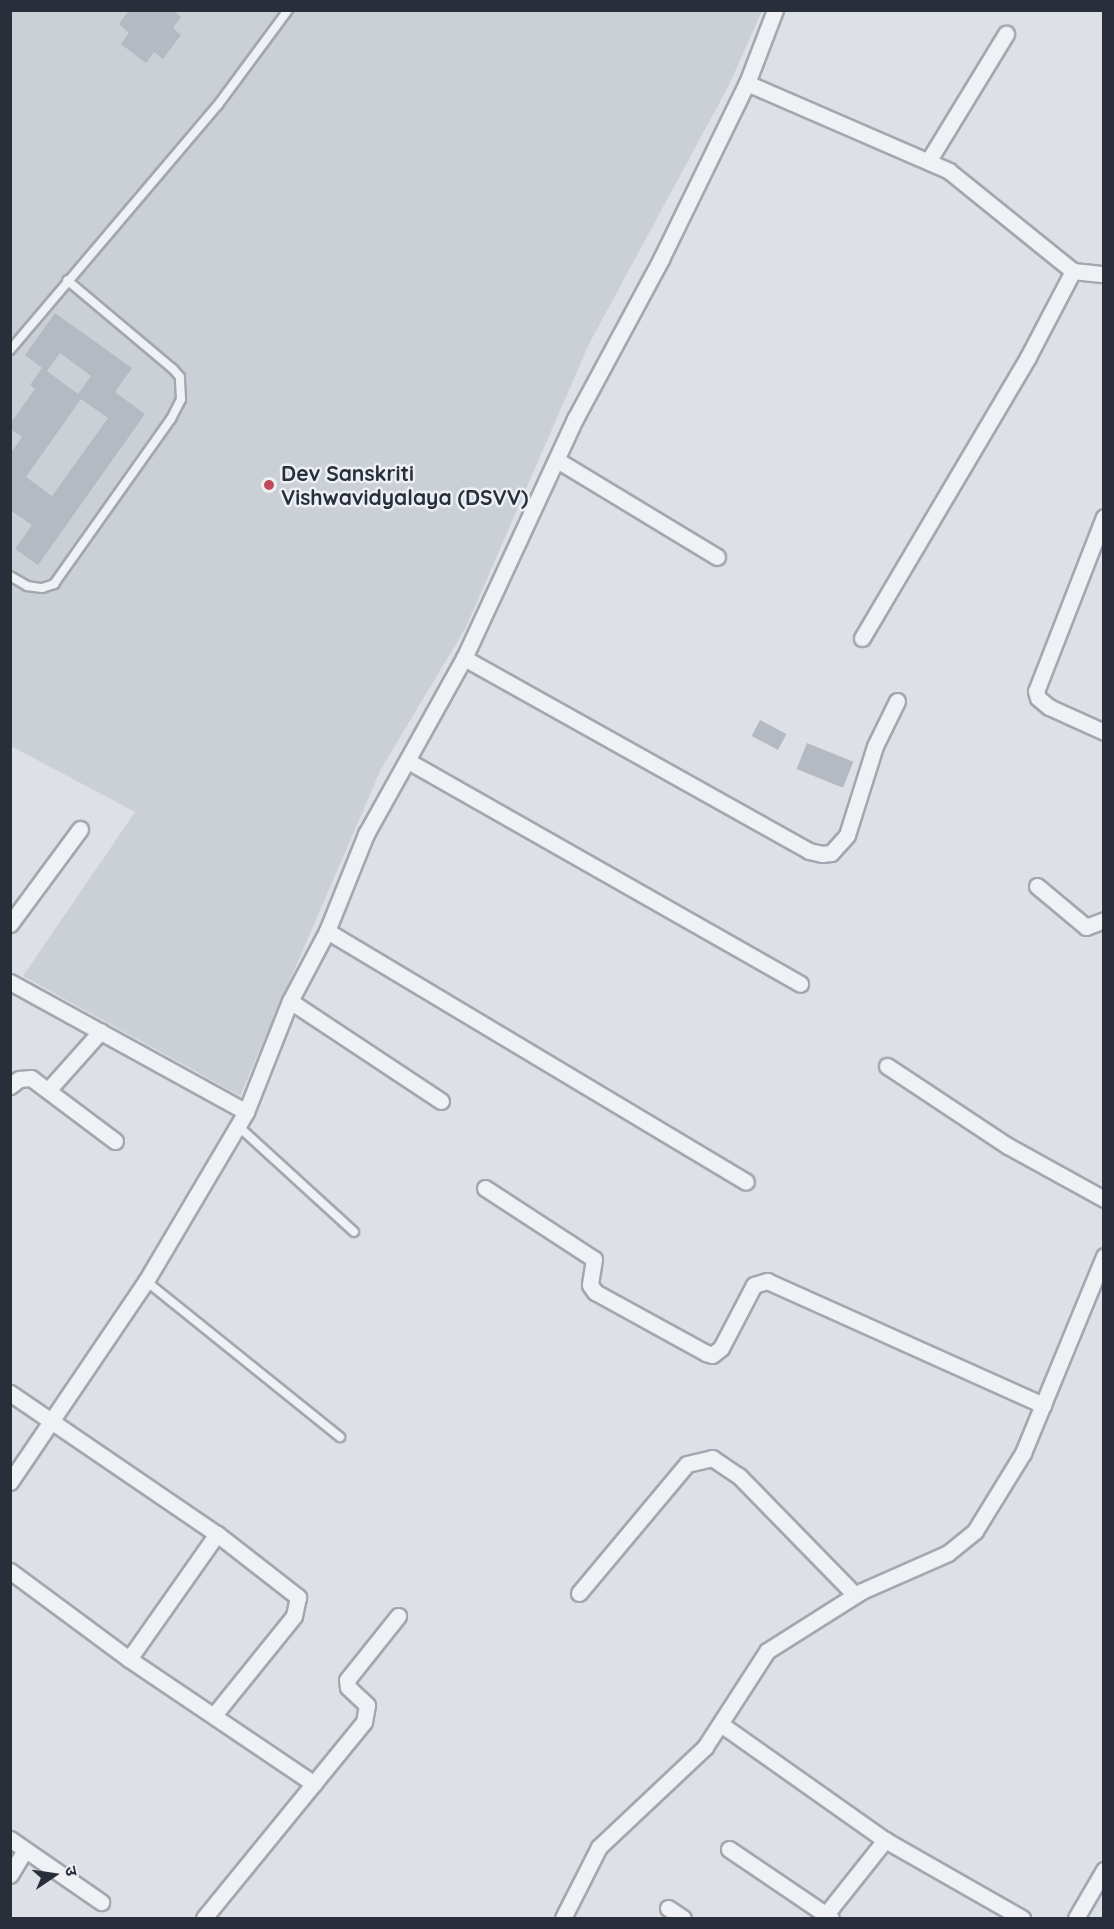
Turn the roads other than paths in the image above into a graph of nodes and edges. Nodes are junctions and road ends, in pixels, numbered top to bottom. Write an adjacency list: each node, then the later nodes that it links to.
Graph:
1 (288, 10): 8 (lane)
2 (775, 10): 4 (street)
3 (1006, 34): 5 (street)
4 (747, 83): 5 (street); 10 (street)
5 (929, 160): 6 (street)
6 (1073, 271): 7 (street); 14 (street)
7 (1104, 274)
8 (68, 280): 9 (lane); 13 (lane)
9 (10, 350)
10 (557, 460): 12 (street); 15 (street)
11 (1104, 518): 17 (street)
12 (717, 557)
13 (10, 576)
14 (862, 638)
15 (464, 658): 16 (street); 18 (street)
16 (897, 701)
17 (1104, 732)
18 (408, 761): 23 (street); 25 (street)
19 (80, 829): 22 (street)
20 (1037, 886): 21 (street)
21 (1104, 920)
22 (10, 924)
23 (327, 931): 26 (street); 35 (street)
24 (10, 982): 27 (street)
25 (800, 984)
26 (290, 1001): 31 (street); 32 (street)
27 (101, 1031): 30 (street); 32 (street)
28 (886, 1066): 37 (street)
29 (10, 1086): 30 (street)
30 (50, 1088): 34 (street)
31 (441, 1101)
32 (246, 1112): 33 (street)
33 (238, 1126): 38 (lane); 40 (street)
34 (115, 1141)
35 (746, 1182)
36 (485, 1188): 42 (street)
37 (1104, 1199)
38 (354, 1232)
39 (1104, 1256): 42 (street)
40 (146, 1281): 43 (street); 44 (lane)
41 (10, 1393): 43 (street)
42 (1043, 1405): 49 (street)
43 (49, 1420): 45 (street); 46 (street)
44 (340, 1437)
45 (10, 1482)
46 (217, 1534): 51 (street); 52 (street)
47 (10, 1571): 51 (street)
48 (579, 1593): 49 (street)
49 (855, 1595): 53 (street)
50 (398, 1616): 54 (street)
51 (129, 1659): 52 (street)
52 (215, 1714): 54 (street)
53 (722, 1725): 56 (street); 65 (street)
54 (314, 1784): 64 (street)
55 (10, 1839): 58 (street)
56 (885, 1840): 63 (street); 67 (street)
57 (729, 1849): 63 (street)
58 (25, 1850): 60 (street); 61 (street)
59 (1104, 1870): 68 (street)
60 (10, 1875)
61 (101, 1902)
62 (668, 1908): 66 (street)
63 (827, 1917)
64 (204, 1918)
65 (563, 1918)
66 (683, 1918)
67 (1022, 1918)
68 (1076, 1918)

